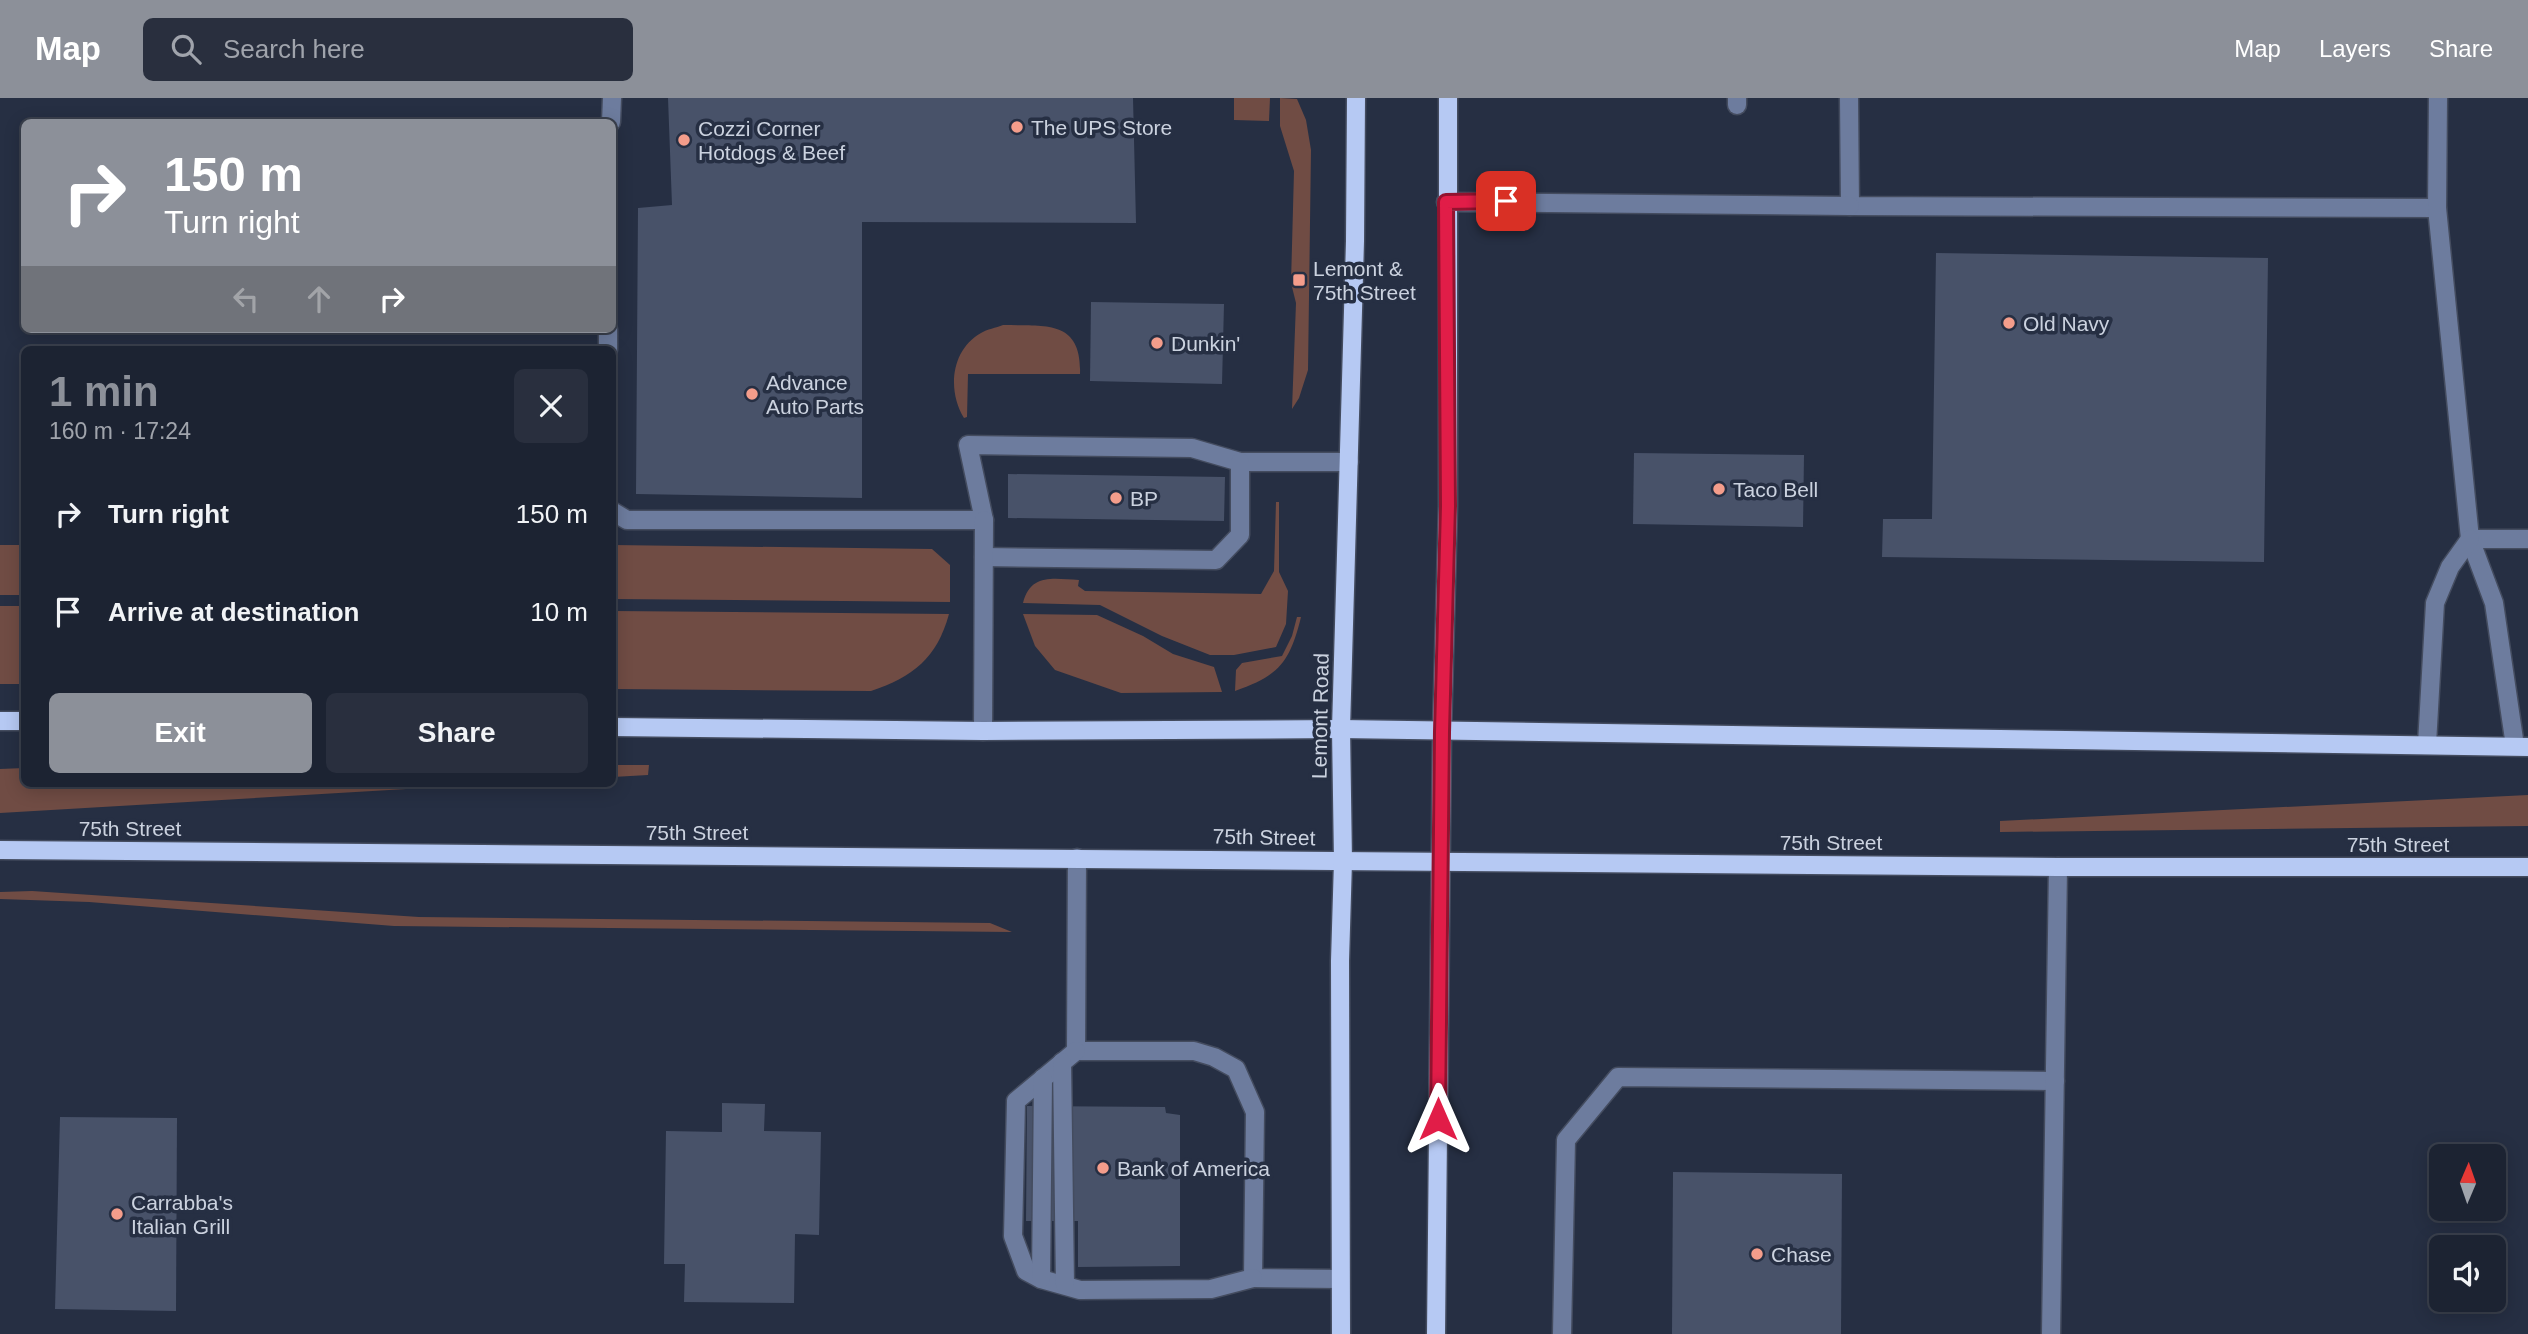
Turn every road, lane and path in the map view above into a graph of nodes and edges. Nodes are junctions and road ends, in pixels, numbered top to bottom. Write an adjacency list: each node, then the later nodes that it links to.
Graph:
1 (612, 98): 6 (lane)
2 (1356, 98): 11 (main road, Lemont Road)
3 (1448, 98): 7 (main road)
4 (1849, 98): 8 (lane)
5 (2438, 98): 9 (lane)
6 (611, 119)
7 (1446, 202): 8 (lane); 22 (main road)
8 (1850, 206): 9 (lane)
9 (2437, 208): 14 (lane)
10 (1240, 462): 11 (lane); 13 (lane); 16 (lane)
11 (1349, 462): 20 (main road, Lemont Road)
12 (616, 513): 13 (lane)
13 (984, 520): 16 (lane)
14 (2470, 539): 15 (lane); 23 (lane); 24 (lane)
15 (2528, 539)
16 (984, 557): 21 (lane)
17 (0, 721): 18 (main road)
18 (21, 721)
19 (616, 727): 21 (main road)
20 (1341, 729): 21 (main road); 22 (main road); 27 (main road, Lemont Road)
21 (983, 731)
22 (1442, 732): 23 (main road); 28 (main road)
23 (2427, 744): 24 (main road)
24 (2522, 746)
25 (0, 850): 26 (main road, 75th Street)
26 (1077, 858): 27 (main road, 75th Street); 31 (lane)
27 (1343, 861): 28 (main road, 75th Street); 36 (main road, Lemont Road)
28 (1442, 862): 29 (main road, 75th Street); 39 (main road)
29 (2058, 867): 30 (main road, 75th Street); 33 (lane)
30 (2528, 867)
31 (1069, 1056): 32 (lane); 34 (lane); 37 (lane)
32 (1043, 1078): 35 (lane); 35 (lane)
33 (2055, 1081): 40 (lane); 41 (lane)
34 (1253, 1278): 36 (lane); 37 (lane)
35 (1041, 1279): 37 (lane)
36 (1340, 1279): 38 (main road, Lemont Road)
37 (1065, 1285)
38 (1340, 1334)
39 (1436, 1334)
40 (1562, 1334)
41 (2052, 1334)

